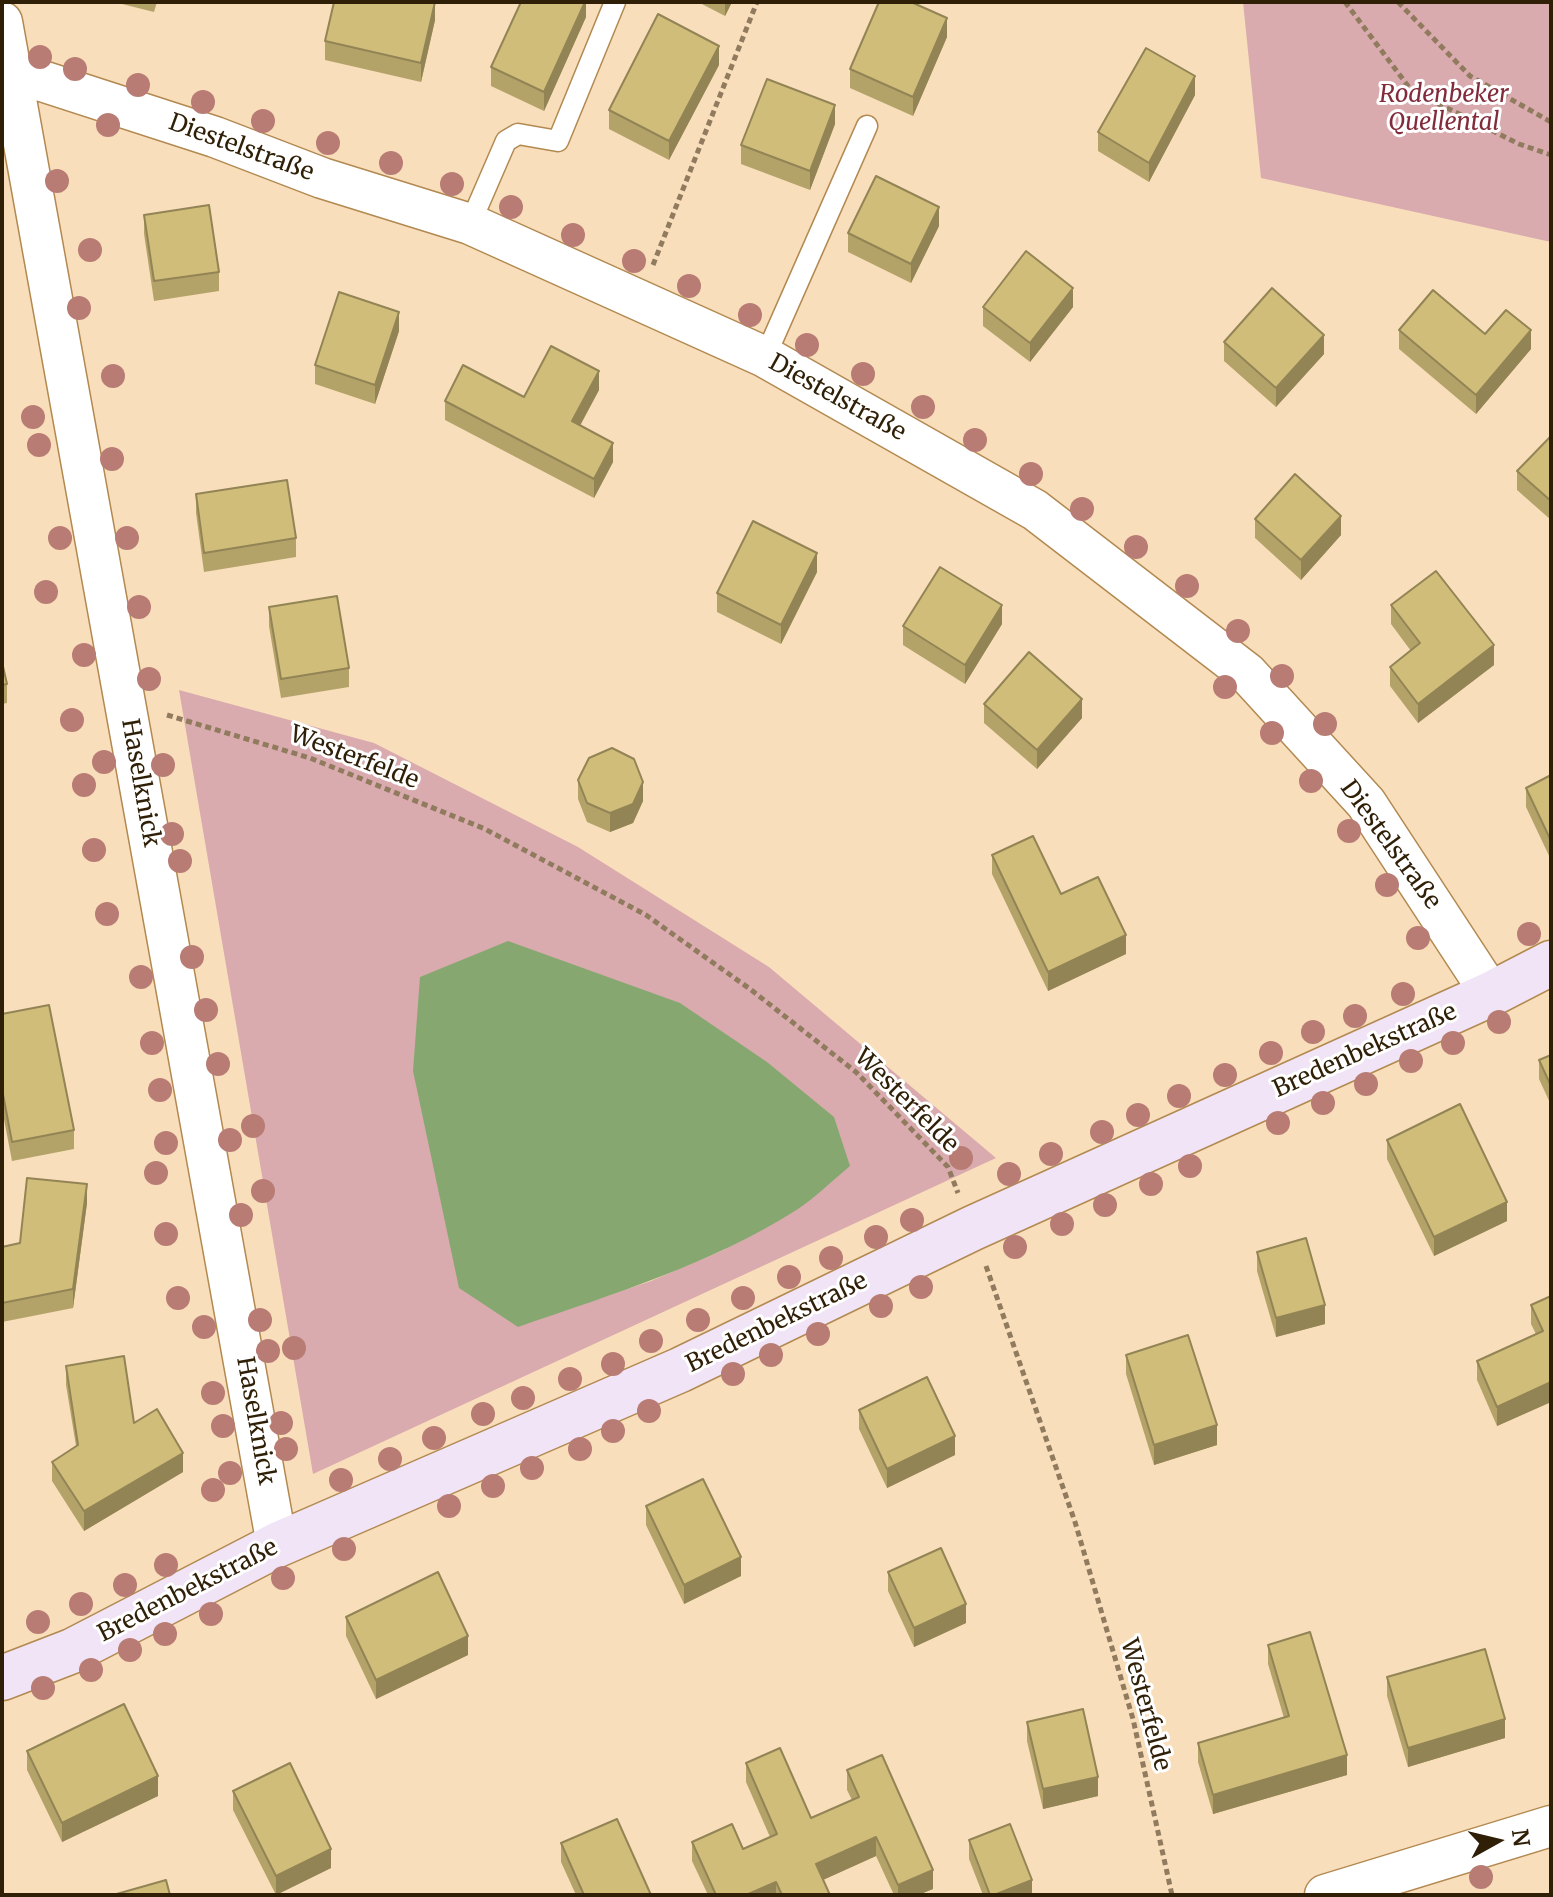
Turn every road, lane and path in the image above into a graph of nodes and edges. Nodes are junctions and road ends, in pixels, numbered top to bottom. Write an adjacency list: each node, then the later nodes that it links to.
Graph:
1 (615, 2): 10 (lane)
2 (757, 2): 11 (path)
3 (1345, 2): 9 (path)
4 (1398, 2): 7 (path)
5 (2, 22): 6 (street, Haselknick)
6 (7, 69): 10 (street, Diestelstraße); 17 (street, Haselknick)
7 (1551, 122)
8 (867, 126): 12 (lane)
9 (1551, 155)
10 (470, 224): 11 (street, Diestelstraße)
11 (640, 300): 12 (street, Diestelstraße)
12 (765, 357): 15 (street, Diestelstraße)
13 (167, 715): 16 (path, Westerfelde)
14 (1551, 963): 15 (street, Bredenbekstraße)
15 (1491, 994): 16 (street, Bredenbekstraße)
16 (973, 1228): 17 (street, Bredenbekstraße); 20 (path, Westerfelde)
17 (277, 1545): 18 (street, Bredenbekstraße)
18 (2, 1678)
19 (1551, 1826): 21 (street)
20 (1172, 1895)
21 (1325, 1895)

